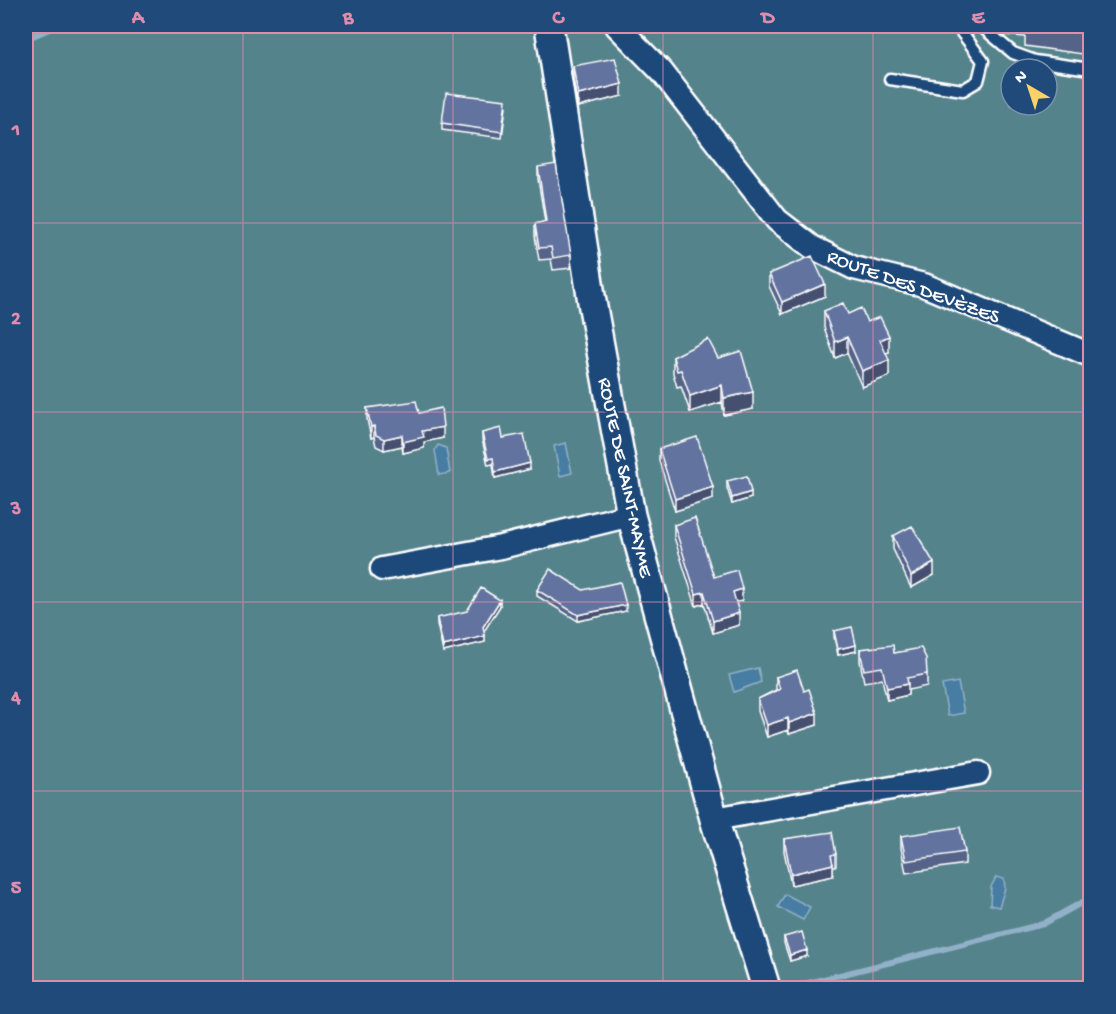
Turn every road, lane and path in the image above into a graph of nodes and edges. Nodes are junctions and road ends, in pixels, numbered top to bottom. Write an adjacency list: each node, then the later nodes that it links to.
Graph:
1 (549, 26): 8 (street, ROUTE DE SAINT-MAYME)
2 (616, 26): 7 (street, ROUTE DES DEVÈZES)
3 (957, 26): 6 (lane)
4 (981, 26): 5 (lane)
5 (1090, 69)
6 (890, 79)
7 (1090, 355)
8 (631, 515): 9 (street); 11 (street, ROUTE DE SAINT-MAYME)
9 (381, 569)
10 (978, 773): 11 (street)
11 (714, 819): 12 (street, ROUTE DE SAINT-MAYME)
12 (766, 988)

